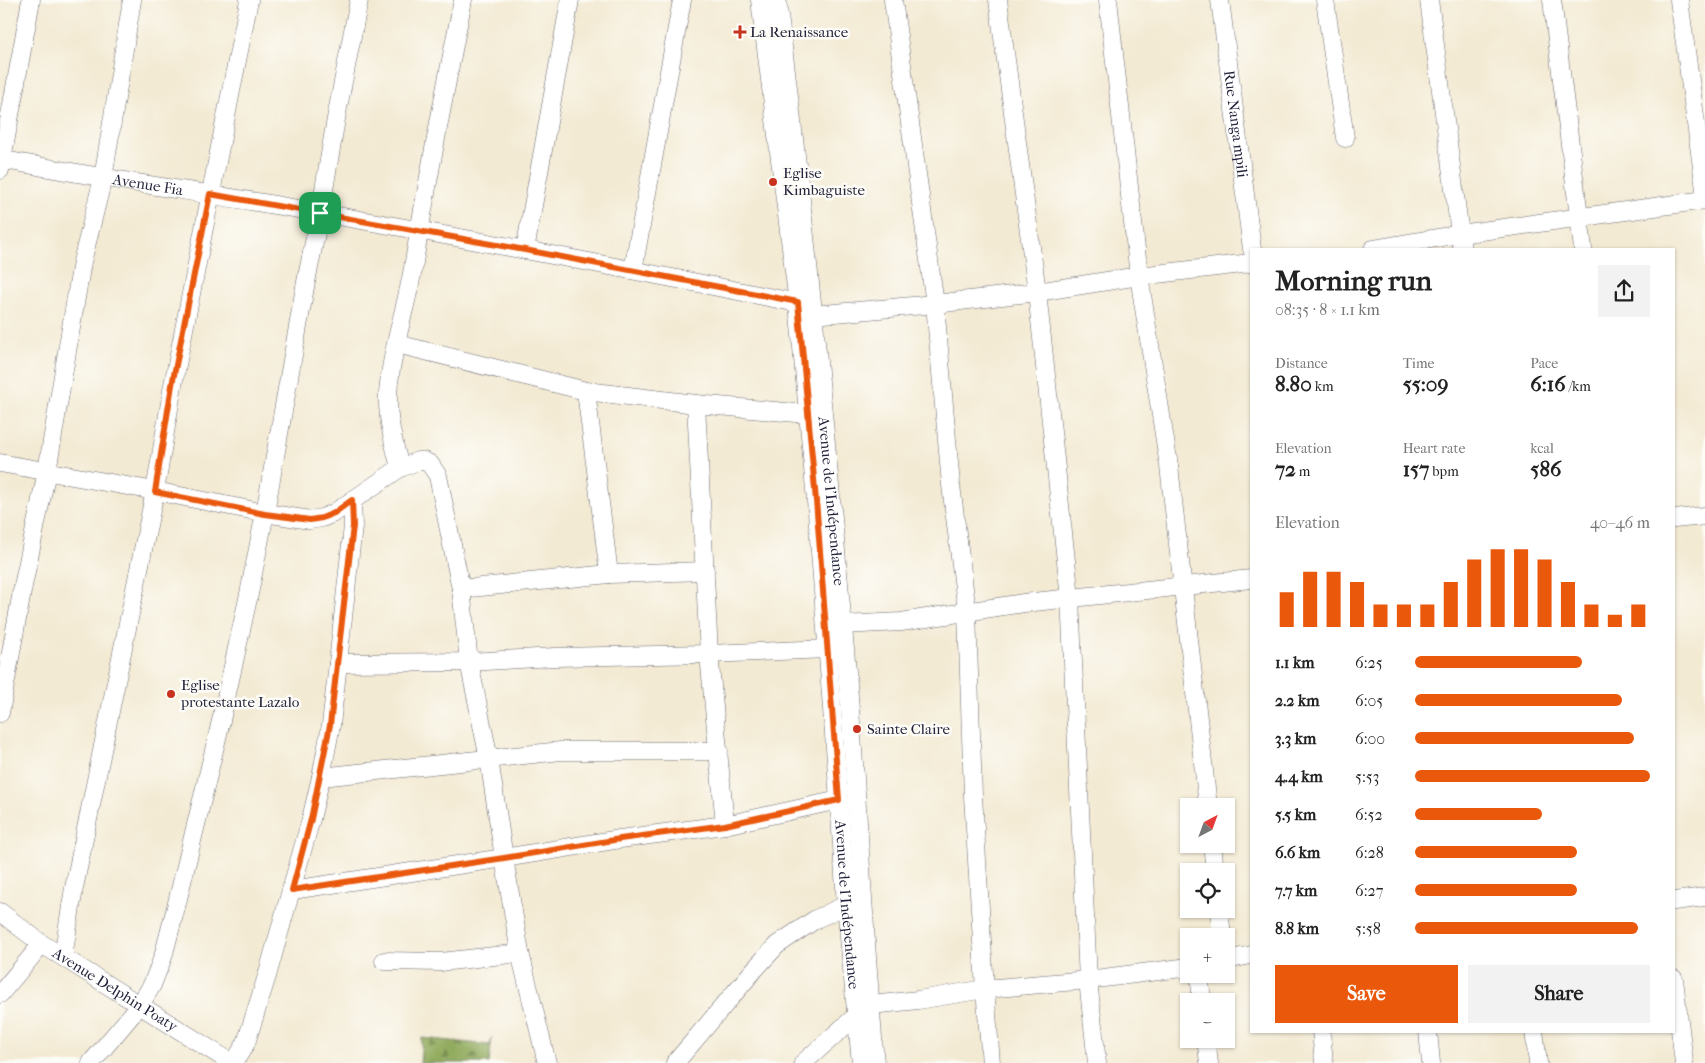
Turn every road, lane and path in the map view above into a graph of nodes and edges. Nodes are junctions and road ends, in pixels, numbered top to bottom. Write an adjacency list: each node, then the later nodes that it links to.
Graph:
1 (31, 0): 19 (street)
2 (132, 0): 20 (street)
3 (249, 0): 22 (street)
4 (359, 0): 24 (street)
5 (463, 0): 26 (street)
6 (570, 0): 31 (street)
7 (682, 0): 33 (street)
8 (760, 0): 36 (street, Avenue de l'Indépendance)
9 (777, 0): 38 (street, Avenue de l'Indépendance)
10 (893, 0): 37 (street)
11 (998, 0): 35 (street)
12 (1108, 0): 34 (street)
13 (1220, 0): 28 (street, Rue Nanga mpili)
14 (1324, 0): 18 (street)
15 (1429, 0): 27 (street)
16 (1552, 0): 25 (street)
17 (1679, 0): 21 (street)
18 (1345, 138)
19 (1, 163): 20 (street, Avenue Fia)
20 (103, 178): 22 (street, Avenue Fia); 45 (street)
21 (1705, 189)
22 (210, 194): 24 (street, Avenue Fia); 46 (street)
23 (1705, 200): 25 (street)
24 (320, 213): 26 (street, Avenue Fia); 48 (street)
25 (1579, 218): 27 (street); 30 (street)
26 (419, 230): 31 (street, Avenue Fia); 39 (street)
27 (1461, 241): 29 (street)
28 (1252, 248)
29 (1384, 248)
30 (1583, 248)
31 (525, 250): 33 (street, Avenue Fia)
32 (1250, 263): 34 (street)
33 (633, 270): 36 (street, Avenue Fia)
34 (1139, 276): 35 (street); 54 (street)
35 (1037, 292): 37 (street); 56 (street)
36 (798, 302): 42 (street, Avenue de l'Indépendance)
37 (935, 304): 38 (street); 57 (street)
38 (813, 315): 58 (street, Avenue de l'Indépendance)
39 (397, 344): 40 (street); 44 (street)
40 (586, 391): 41 (street); 52 (street)
41 (696, 404): 42 (street); 51 (street)
42 (808, 414): 59 (street, Avenue de l'Indépendance)
43 (0, 463): 45 (street)
44 (400, 468): 47 (street); 55 (street)
45 (47, 471): 46 (street); 63 (street)
46 (155, 492): 48 (street); 79 (street)
47 (352, 500): 48 (street); 62 (street)
48 (265, 514): 87 (street)
49 (1705, 516): 50 (street)
50 (1675, 520)
51 (706, 570): 52 (street); 60 (street)
52 (609, 574): 55 (street)
53 (1250, 579): 54 (street)
54 (1183, 588): 56 (street); 67 (street)
55 (461, 589): 61 (street)
56 (1070, 598): 57 (street); 83 (street)
57 (967, 612): 58 (street); 85 (street)
58 (842, 625): 88 (street, Avenue de l'Indépendance)
59 (828, 649): 60 (street); 68 (street, Avenue de l'Indépendance)
60 (709, 654): 61 (street); 64 (street)
61 (469, 662): 62 (street); 65 (street)
62 (338, 663): 66 (street)
63 (0, 713)
64 (719, 750): 65 (street); 69 (street)
65 (489, 759): 66 (street); 70 (street)
66 (321, 777): 71 (street)
67 (1207, 798)
68 (839, 800): 69 (street); 74 (street, Avenue de l'Indépendance)
69 (725, 825): 70 (street)
70 (504, 858): 71 (street); 77 (street)
71 (292, 890): 94 (street)
72 (1705, 897): 73 (street)
73 (1675, 901)
74 (846, 906): 88 (street, Avenue de l'Indépendance); 96 (street)
75 (0, 912): 76 (street, Avenue Delphin Poaty)
76 (42, 944): 79 (street, Avenue Delphin Poaty); 86 (street)
77 (520, 953): 81 (street); 95 (street)
78 (1250, 955): 80 (street)
79 (64, 957): 87 (street, Avenue Delphin Poaty)
80 (1235, 958)
81 (384, 961)
82 (1180, 968): 83 (street)
83 (1088, 980): 85 (street); 101 (street)
84 (1675, 987): 106 (street)
85 (985, 989): 88 (street); 100 (street)
86 (0, 994)
87 (140, 1005): 93 (street); 94 (street, Avenue Delphin Poaty)
88 (864, 1010): 97 (street); 98 (street, Avenue de l'Indépendance); 99 (street, Avenue de l'Indépendance)
89 (1321, 1033): 103 (street)
90 (1428, 1033): 104 (street)
91 (1534, 1033): 105 (street)
92 (1207, 1048): 102 (street)
93 (91, 1063)
94 (231, 1063)
95 (546, 1063)
96 (675, 1063)
97 (803, 1063)
98 (861, 1063)
99 (875, 1063)
100 (991, 1063)
101 (1097, 1063)
102 (1209, 1063)
103 (1324, 1063)
104 (1431, 1063)
105 (1538, 1063)
106 (1684, 1063)

